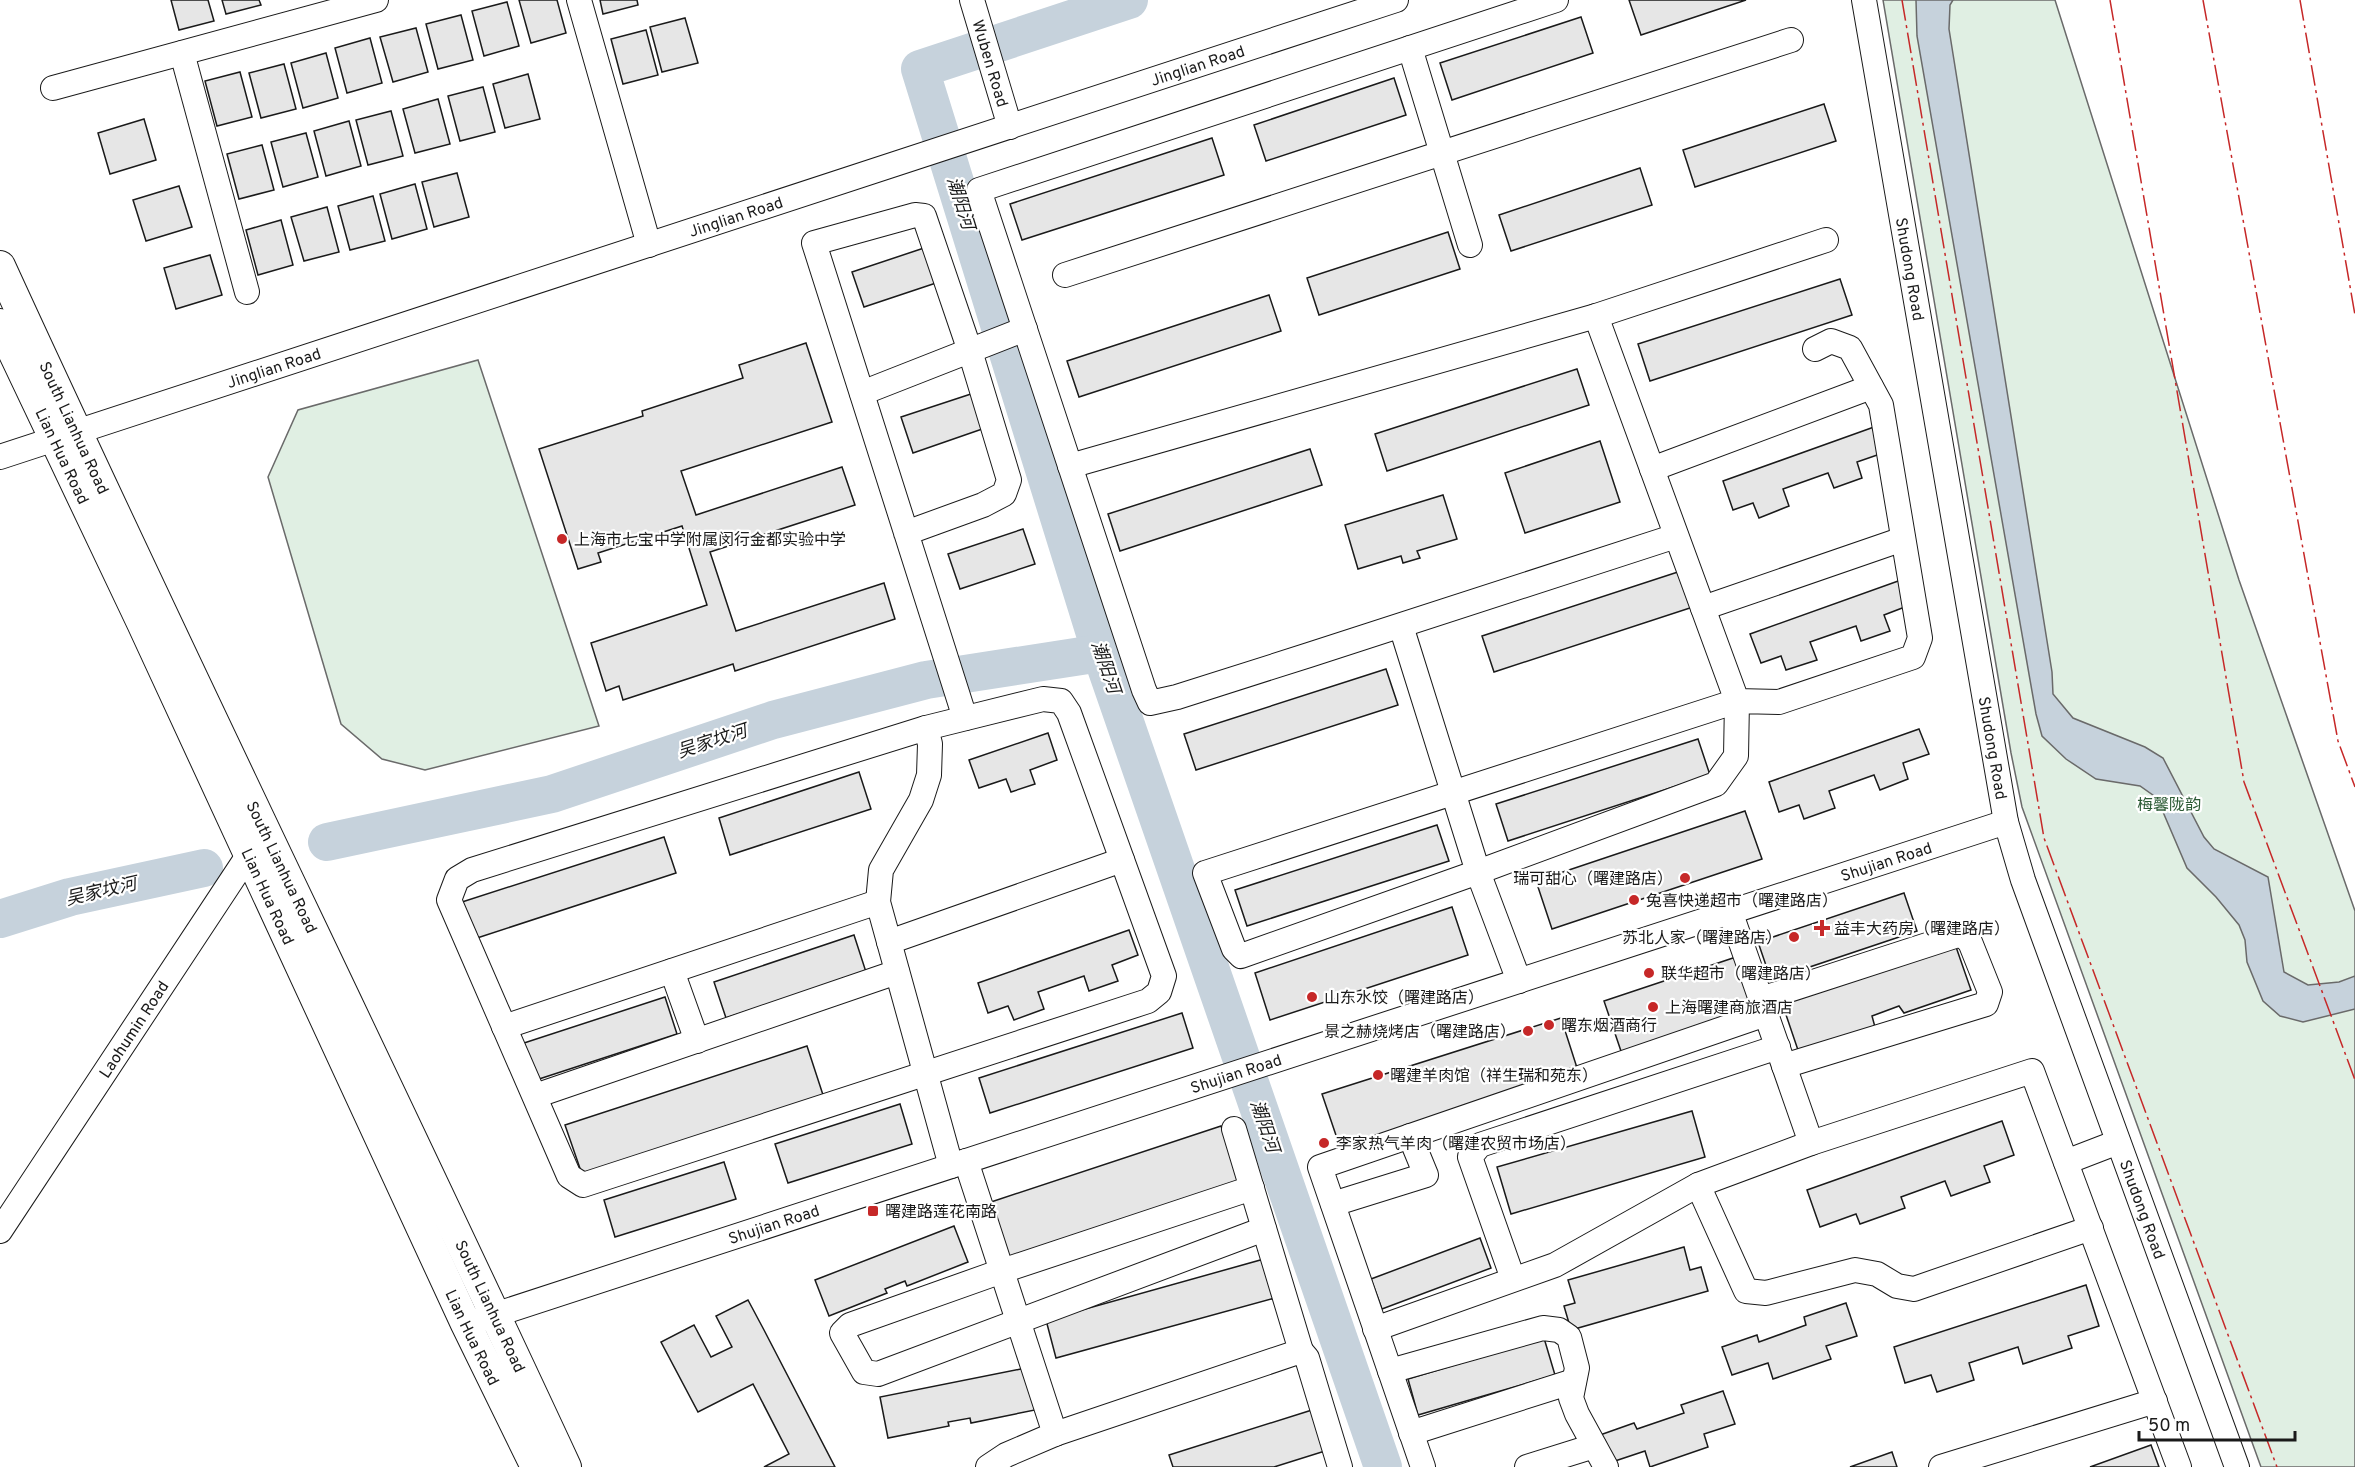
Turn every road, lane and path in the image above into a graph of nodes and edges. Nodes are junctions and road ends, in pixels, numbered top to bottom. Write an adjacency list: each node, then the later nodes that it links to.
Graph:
1 (376, 0): 6 (street)
2 (579, 0): 16 (street)
3 (1396, 0): 12 (street, Jinglian Road)
4 (1556, 0): 9 (street)
5 (1864, 0): 40 (street, Shudong Road)
6 (323, 7): 10 (street)
7 (975, 10): 12 (street, Wuben Road)
8 (1791, 40): 13 (street)
9 (1410, 48): 13 (street); 22 (street)
10 (182, 53): 11 (street); 19 (street)
11 (53, 88)
12 (1010, 127): 16 (street, Jinglian Road)
13 (1442, 153): 15 (street); 18 (street)
14 (1826, 240): 20 (street)
15 (1470, 245)
16 (649, 246): 27 (street, Jinglian Road)
17 (0, 266): 27 (main road, South Lianhua Road)
18 (1065, 275)
19 (247, 292)
20 (1596, 316): 29 (street); 30 (street)
21 (0, 324): 27 (main road, Lian Hua Road)
22 (1025, 329): 23 (street); 29 (street)
23 (973, 349): 26 (street); 26 (street); 31 (street)
24 (1815, 349): 25 (street)
25 (1871, 387): 30 (street); 33 (street)
26 (862, 393): 31 (street)
27 (66, 436): 28 (street, Jinglian Road); 41 (main road, South Lianhua Road); 42 (main road, Lian Hua Road)
28 (0, 457)
29 (1070, 466): 35 (street)
30 (1652, 469): 32 (street)
31 (906, 533): 37 (street)
32 (1676, 536): 34 (street); 35 (street)
33 (1903, 539): 34 (street); 36 (street)
34 (1703, 608): 36 (street)
35 (1401, 626): 39 (street)
36 (1737, 701): 39 (street); 44 (street)
37 (965, 718): 38 (street); 43 (street)
38 (926, 728): 45 (street); 52 (street)
39 (1453, 793): 44 (street); 44 (street)
40 (2006, 822): 46 (street, Shujian Road); 59 (street, Shudong Road)
41 (266, 829): 42 (street, Laohumin Road); 71 (main road, South Lianhua Road)
42 (250, 854): 68 (street, Laohumin Road); 73 (main road, Lian Hua Road)
43 (1122, 860): 47 (street); 55 (street)
44 (1478, 872): 50 (street)
45 (878, 902): 47 (street); 48 (street)
46 (1730, 911): 50 (street, Shujian Road); 51 (street)
47 (889, 942): 49 (street)
48 (672, 970): 52 (street); 53 (street)
49 (897, 972): 53 (street); 55 (street)
50 (1519, 981): 62 (street, Shujian Road)
51 (1764, 1007): 54 (street); 54 (street); 58 (street)
52 (504, 1027): 56 (street)
53 (697, 1041): 56 (street)
54 (1781, 1057): 60 (street); 70 (street)
55 (925, 1073): 56 (street); 62 (street)
56 (535, 1096)
57 (1234, 1129): 64 (street)
58 (1410, 1136): 65 (street); 65 (street)
59 (2118, 1142): 61 (street); 91 (street, Shudong Road)
60 (1811, 1143): 61 (street); 63 (street)
61 (2066, 1162): 66 (street)
62 (958, 1163): 69 (street); 71 (street, Shujian Road)
63 (1698, 1185): 66 (street); 70 (street)
64 (1252, 1188): 67 (street); 69 (street)
65 (1333, 1204): 74 (street)
66 (2091, 1228): 78 (street)
67 (1264, 1229): 72 (street); 75 (street)
68 (0, 1230)
69 (1002, 1271): 72 (street); 72 (street)
70 (1513, 1279): 74 (street)
71 (495, 1314): 73 (street, Shujian Road); 83 (main road, South Lianhua Road)
72 (1018, 1321): 80 (street)
73 (466, 1324): 82 (main road, Lian Hua Road)
74 (1375, 1329): 76 (street)
75 (1301, 1351): 80 (street); 85 (street)
76 (1390, 1371): 77 (street); 79 (street)
77 (1574, 1382): 79 (street); 81 (street)
78 (2155, 1401): 89 (street); 90 (street)
79 (1411, 1433): 86 (street)
80 (1055, 1434): 84 (street)
81 (1594, 1446): 87 (street); 88 (street)
82 (536, 1467)
83 (566, 1467)
84 (988, 1467)
85 (1340, 1467)
86 (1423, 1467)
87 (1527, 1467)
88 (1606, 1467)
89 (1941, 1467)
90 (2179, 1467)
91 (2237, 1467)

